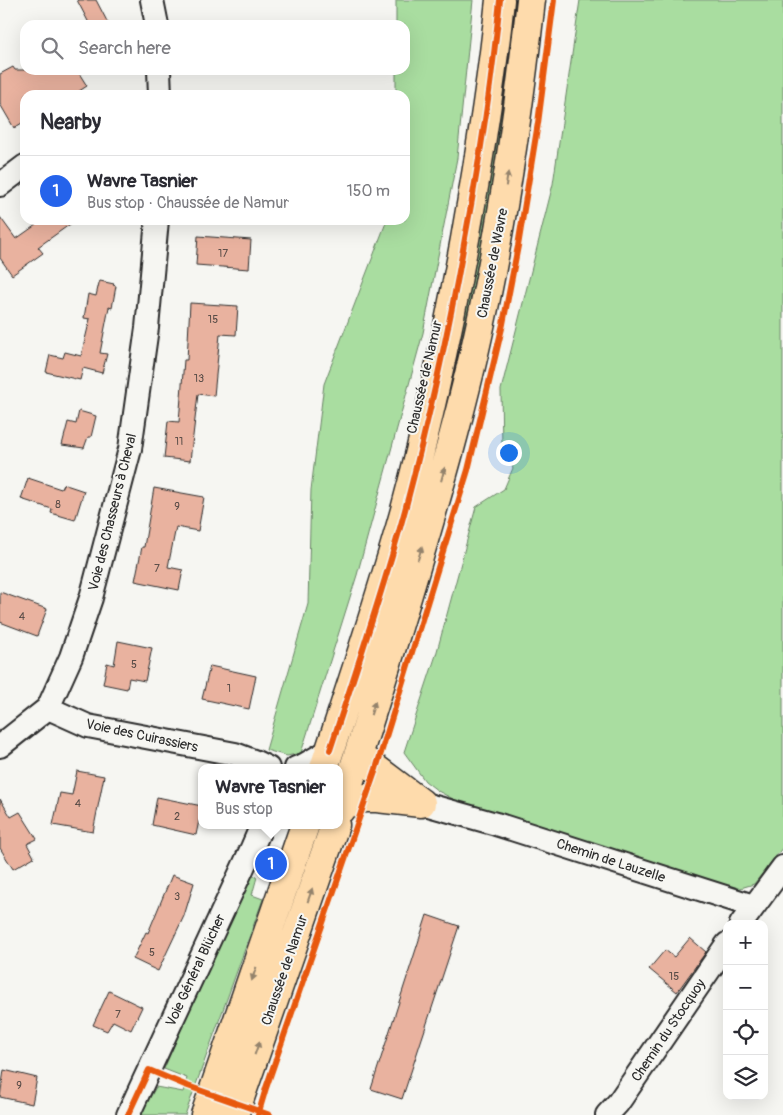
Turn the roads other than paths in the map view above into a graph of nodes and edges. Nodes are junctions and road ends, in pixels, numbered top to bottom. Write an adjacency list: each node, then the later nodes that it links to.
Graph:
1 (152, 0): 4 (street)
2 (500, 0): 14 (main road, Chaussée de Namur)
3 (531, 0): 10 (main road, Chaussée de Wavre, one-way to 3)
4 (156, 20)
5 (159, 75): 6 (street)
6 (160, 90)
7 (20, 170): 8 (street)
8 (0, 185)
9 (157, 225): 11 (street, Voie des Chasseurs à Cheval)
10 (430, 521): 13 (main road, Chaussée de Namur, one-way to 10)
11 (48, 708): 12 (street); 15 (street, Voie des Cuirassiers)
12 (0, 746)
13 (358, 755): 17 (main road, Chaussée de Namur); 18 (main road)
14 (327, 759): 16 (street)
15 (260, 764)
16 (308, 764)
17 (343, 802)
18 (421, 803): 19 (main road); 24 (street, Chemin de Lauzelle)
19 (343, 812)
20 (260, 829): 26 (street, Voie Général Blücher)
21 (304, 829): 27 (main road, Chaussée de Namur, one-way to 27)
22 (334, 829): 28 (main road, Chaussée de Namur, one-way to 22)
23 (783, 866): 24 (street, Chemin de Lauzelle)
24 (747, 915)
25 (723, 950): 29 (street, Chemin du Stocquoy)
26 (128, 1115)
27 (205, 1115)
28 (234, 1115)
29 (607, 1115)

